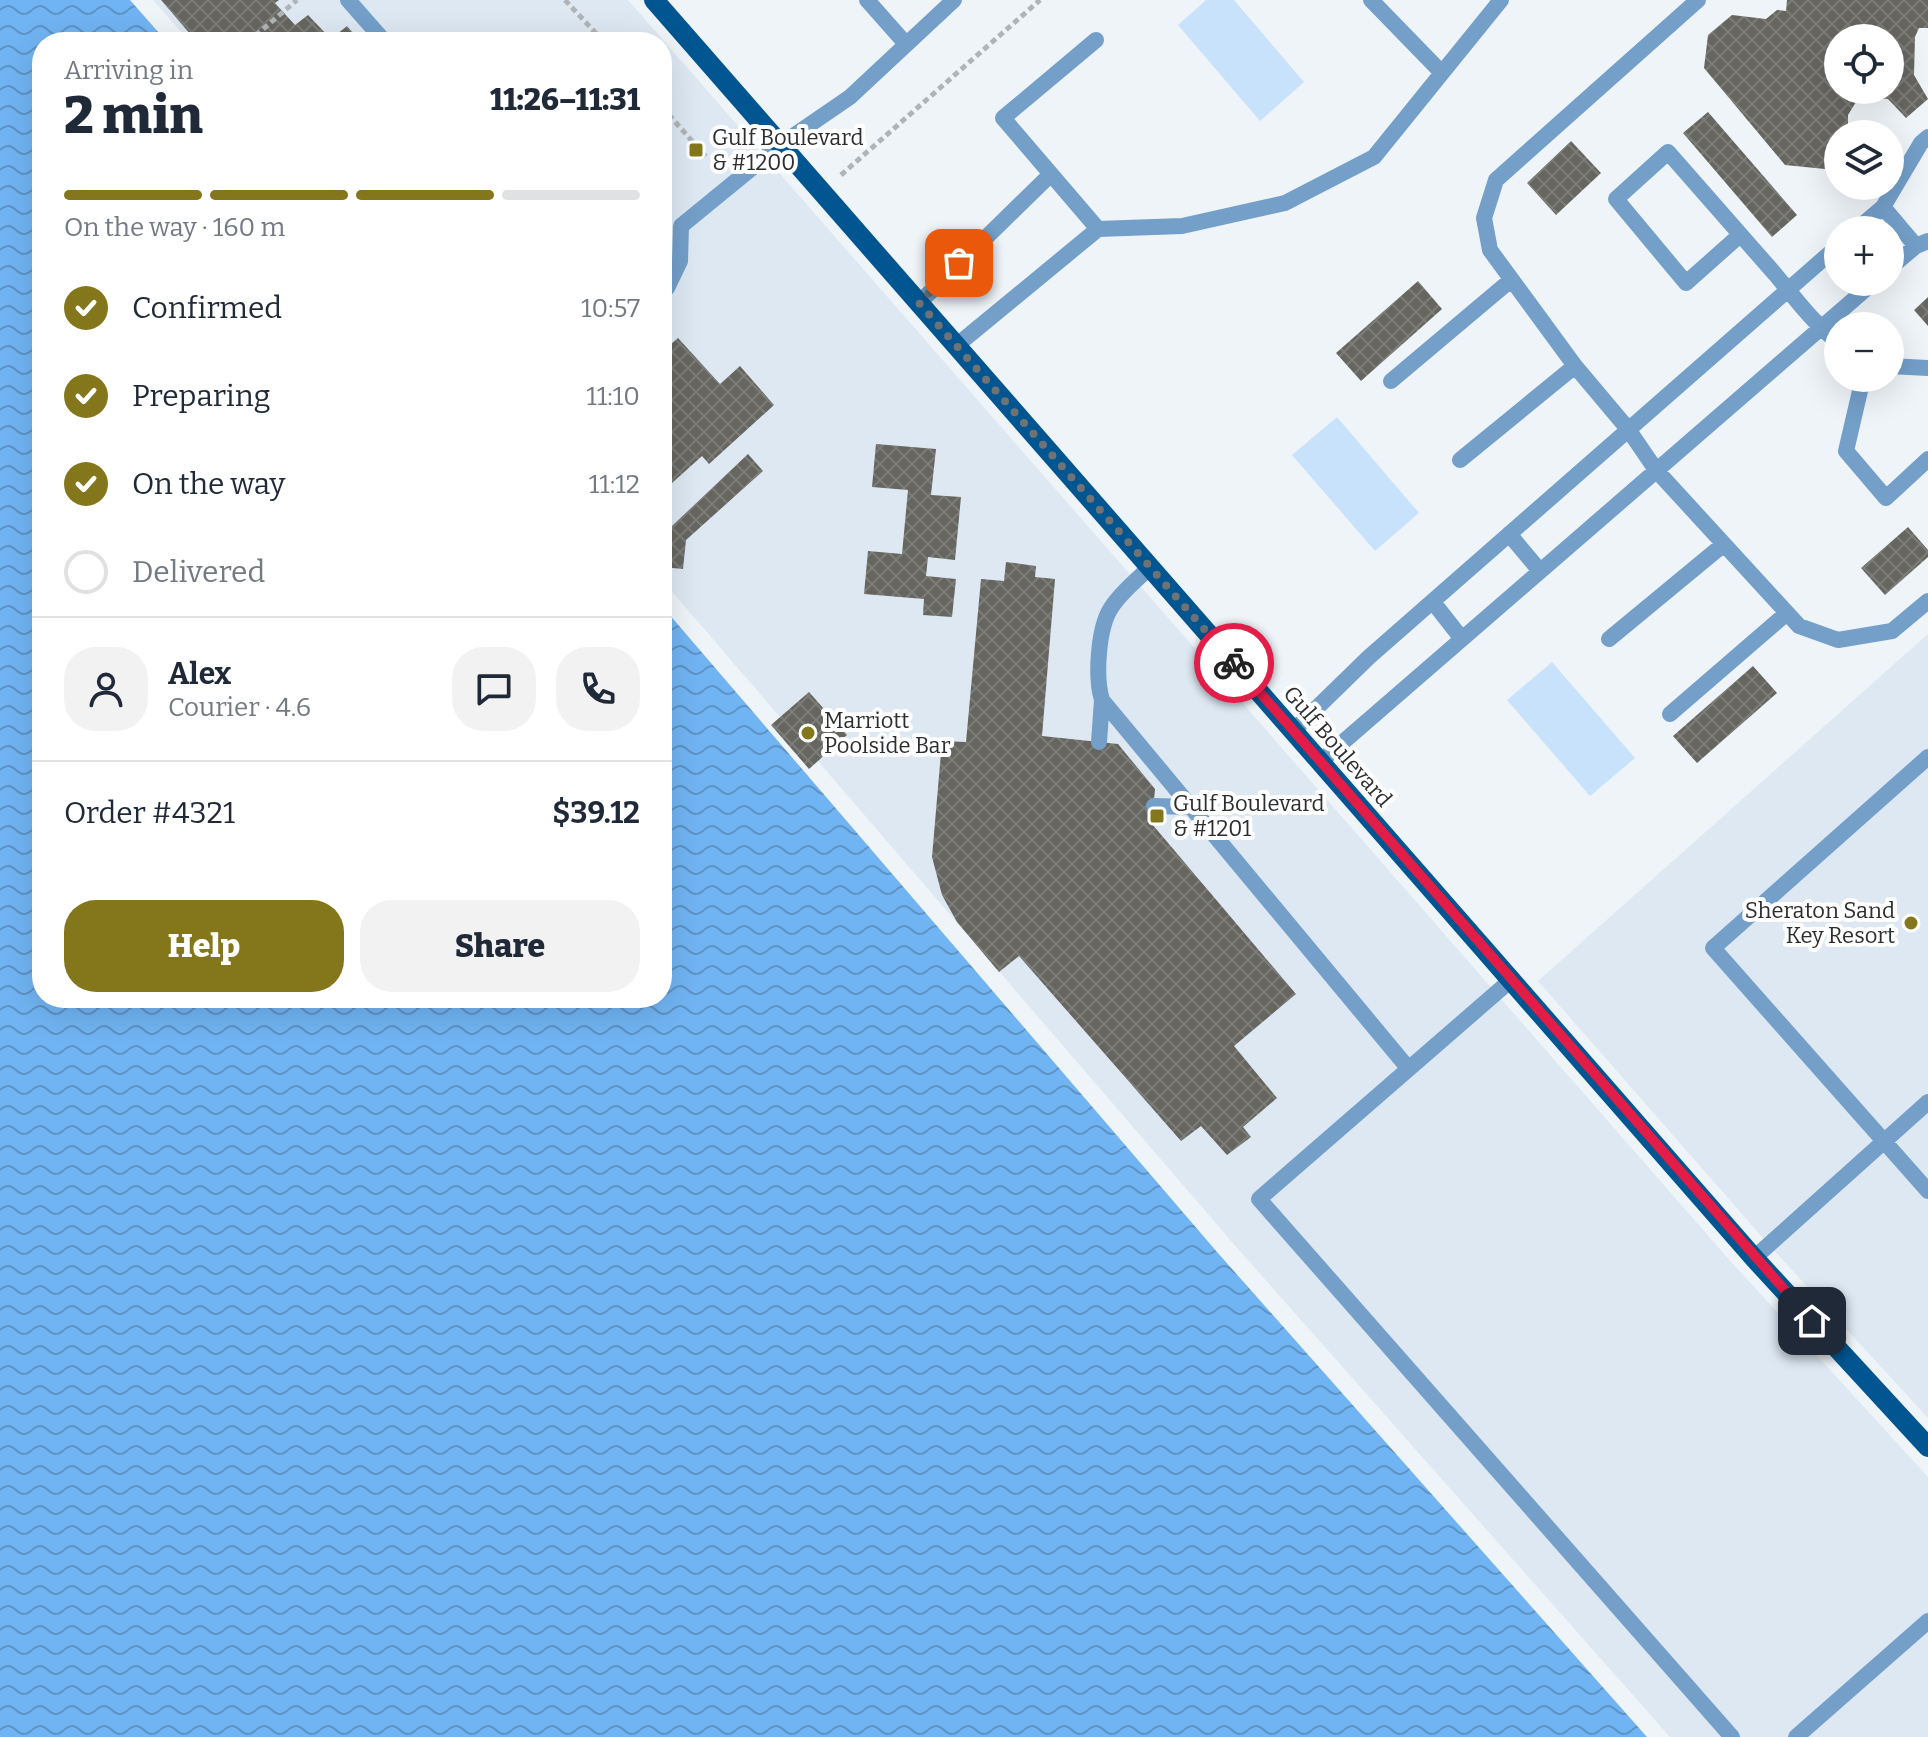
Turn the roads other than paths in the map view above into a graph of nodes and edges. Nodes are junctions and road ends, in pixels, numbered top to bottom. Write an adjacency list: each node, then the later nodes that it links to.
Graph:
1 (348, 0): 8 (lane)
2 (654, 0): 13 (main road, Gulf Boulevard)
3 (867, 0): 10 (lane)
4 (954, 0): 10 (lane)
5 (1371, 0): 11 (lane)
6 (1501, 0): 11 (lane)
7 (1698, 0): 23 (lane)
8 (376, 32)
9 (1096, 40): 14 (lane)
10 (906, 44): 13 (lane)
11 (1442, 73): 17 (lane)
12 (1928, 137): 15 (lane)
13 (780, 145): 22 (lane); 26 (main road, Gulf Boulevard)
14 (1051, 174): 17 (lane); 26 (lane)
15 (1883, 207): 16 (lane); 19 (lane)
16 (1872, 216)
17 (1098, 229): 29 (lane)
18 (1740, 235): 18 (lane); 24 (lane)
19 (1922, 243): 20 (lane)
20 (1904, 257)
21 (1824, 258): 24 (lane)
22 (672, 278)
23 (1511, 280): 30 (lane); 33 (lane)
24 (1788, 290): 27 (lane); 35 (lane)
25 (1858, 296): 27 (lane)
26 (919, 303): 29 (main road, Gulf Boulevard)
27 (1820, 329): 28 (lane); 38 (lane)
28 (1824, 332)
29 (956, 346): 41 (main road, Gulf Boulevard)
30 (1575, 366): 35 (lane); 37 (lane)
31 (1904, 367): 32 (lane)
32 (1928, 368)
33 (1391, 381)
34 (1860, 392): 36 (lane)
35 (1628, 429): 38 (lane); 39 (lane)
36 (1928, 459)
37 (1460, 460)
38 (1656, 470): 40 (lane); 42 (lane)
39 (1509, 534): 42 (lane); 44 (lane)
40 (1724, 544): 45 (lane); 47 (lane)
41 (1150, 567): 48 (lane); 50 (main road, Gulf Boulevard)
42 (1540, 571): 46 (lane)
43 (1928, 601): 45 (lane)
44 (1433, 602): 46 (lane); 50 (lane)
45 (1787, 613): 49 (lane)
46 (1462, 639): 53 (lane)
47 (1609, 639)
48 (1102, 700): 51 (lane); 55 (lane)
49 (1670, 714)
50 (1293, 731): 53 (main road, Gulf Boulevard)
51 (1099, 742)
52 (1928, 757): 59 (lane)
53 (1320, 762): 56 (main road, Gulf Boulevard)
54 (1154, 806): 55 (lane)
55 (1190, 807): 57 (lane)
56 (1511, 980): 57 (lane); 61 (main road, Gulf Boulevard)
57 (1408, 1068): 64 (lane)
58 (1928, 1102): 59 (lane)
59 (1884, 1141): 60 (lane); 61 (lane)
60 (1928, 1191)
61 (1754, 1258): 62 (main road, Gulf Boulevard)
62 (1928, 1447)
63 (1928, 1621): 65 (lane)
64 (1732, 1737)
65 (1796, 1737)

